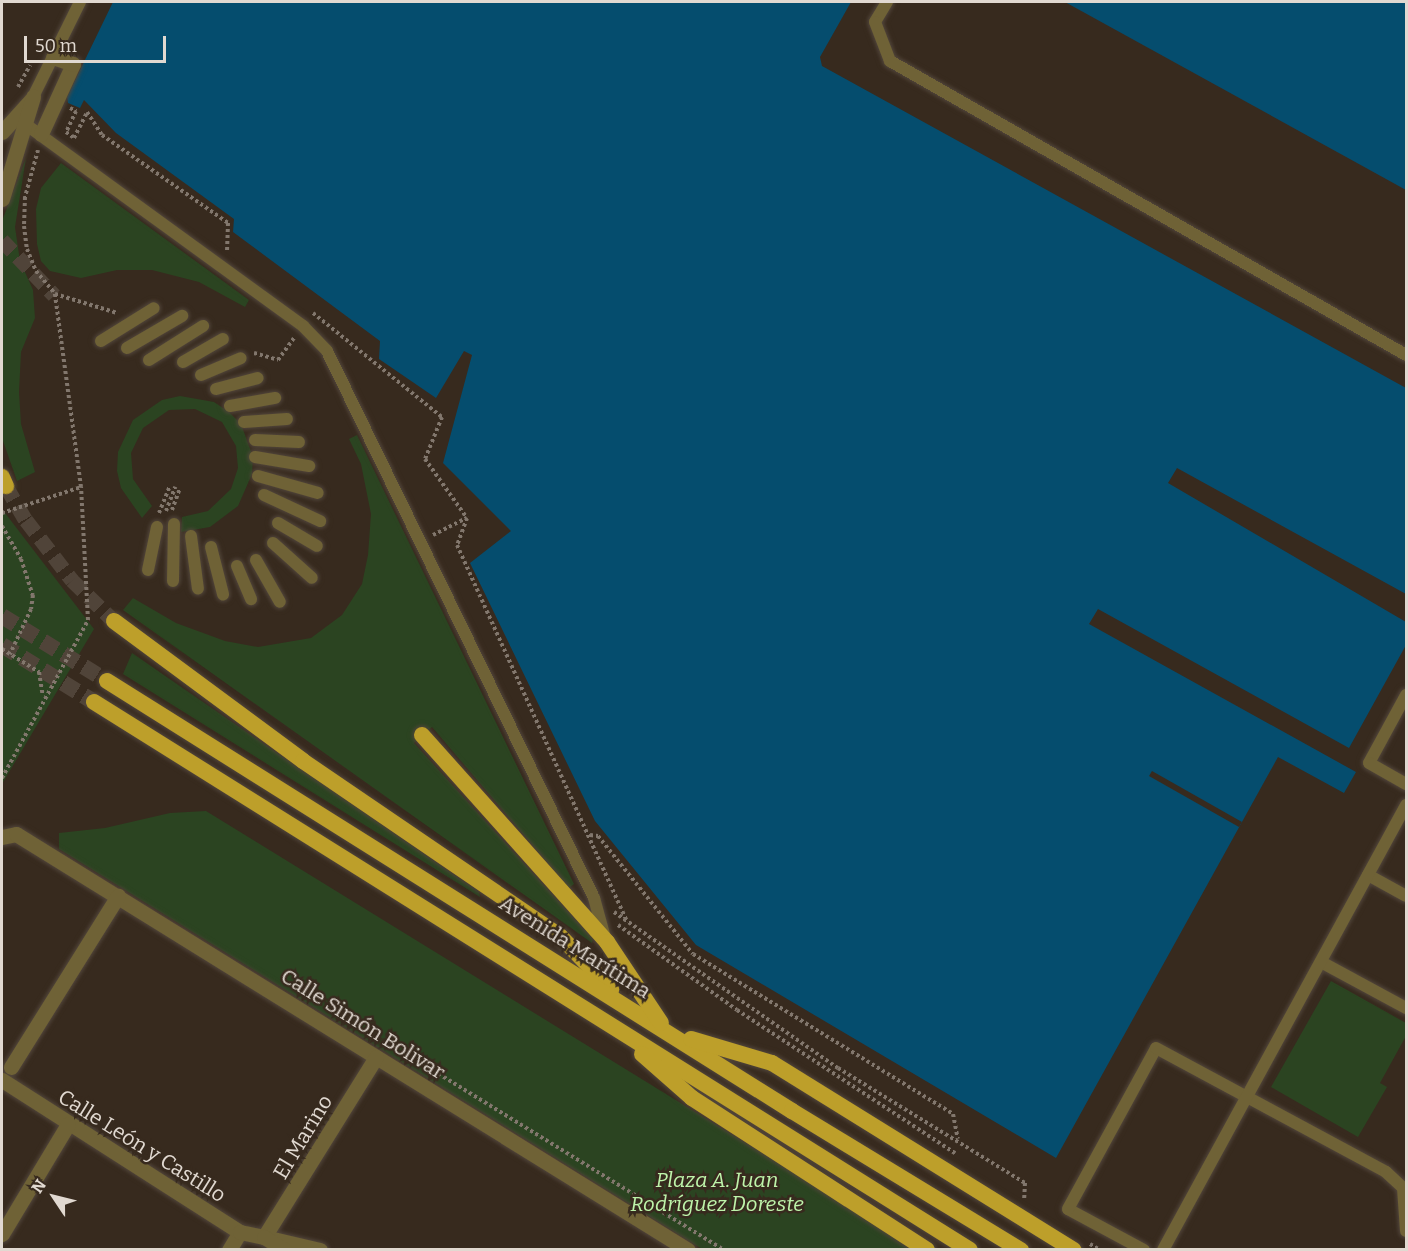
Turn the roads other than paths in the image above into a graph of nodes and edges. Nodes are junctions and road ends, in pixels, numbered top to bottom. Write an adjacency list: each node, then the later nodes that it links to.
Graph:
1 (81, 2): 3 (lane)
2 (887, 2): 16 (lane)
3 (53, 57): 4 (lane); 7 (street)
4 (33, 97): 5 (street); 6 (street); 8 (street)
5 (25, 124): 7 (lane); 9 (street)
6 (2, 132)
7 (45, 137): 60 (lane)
8 (2, 168)
9 (2, 198)
10 (154, 308): 14 (lane)
11 (182, 316): 15 (lane)
12 (203, 326): 18 (lane)
13 (223, 339): 19 (lane)
14 (101, 341)
15 (127, 348)
16 (1407, 355)
17 (241, 358): 20 (lane)
18 (149, 360)
19 (183, 362)
20 (201, 375)
21 (258, 378): 22 (lane)
22 (216, 389)
23 (275, 398): 24 (lane)
24 (230, 406)
25 (287, 418): 26 (lane)
26 (244, 422)
27 (255, 440): 28 (lane)
28 (299, 442)
29 (255, 458): 30 (lane)
30 (309, 466)
31 (258, 476): 32 (lane)
32 (318, 493)
33 (264, 495): 34 (lane)
34 (320, 521)
35 (278, 523): 38 (lane)
36 (191, 536): 45 (lane)
37 (273, 543): 43 (lane)
38 (317, 546)
39 (211, 547): 46 (lane)
40 (256, 560): 48 (lane)
41 (237, 566): 47 (lane)
42 (148, 570): 44 (lane)
43 (312, 578)
44 (173, 581)
45 (198, 589)
46 (223, 594)
47 (251, 599)
48 (280, 602)
49 (114, 621): 62 (highway)
50 (107, 681): 62 (highway, Avenida Marítima)
51 (1407, 695): 54 (lane)
52 (94, 702): 64 (highway)
53 (422, 735): 60 (highway)
54 (1407, 784)
55 (1407, 805): 57 (lane)
56 (9, 836): 58 (street, Calle Simón Bolivar)
57 (1368, 875): 59 (lane); 61 (lane)
58 (118, 896): 66 (street, Calle Simón Bolivar); 67 (street)
59 (1407, 896)
60 (607, 942): 65 (highway)
61 (1321, 962): 63 (lane); 68 (lane)
62 (628, 1007): 65 (highway, Avenida Marítima)
63 (1407, 1008)
64 (606, 1022): 80 (highway); 81 (highway)
65 (669, 1031): 75 (highway); 82 (highway, Avenida Marítima)
66 (376, 1057): 74 (street, El Marino); 79 (street, Calle Simón Bolivar)
67 (2, 1080): 69 (street, Calle León y Castillo)
68 (1247, 1098): 70 (lane); 83 (lane); 84 (lane)
69 (68, 1124): 72 (street, Calle León y Castillo); 73 (street)
70 (1405, 1185): 71 (lane)
71 (1407, 1231)
72 (240, 1232): 74 (street, Calle León y Castillo); 76 (street)
73 (2, 1234)
74 (264, 1237): 77 (street, Calle León y Castillo); 78 (street, Calle León y Castillo)
75 (1077, 1244)
76 (229, 1250)
77 (285, 1250)
78 (320, 1250)
79 (688, 1250)
80 (927, 1250)
81 (970, 1250)
82 (1021, 1250)
83 (1144, 1250)
84 (1163, 1250)

